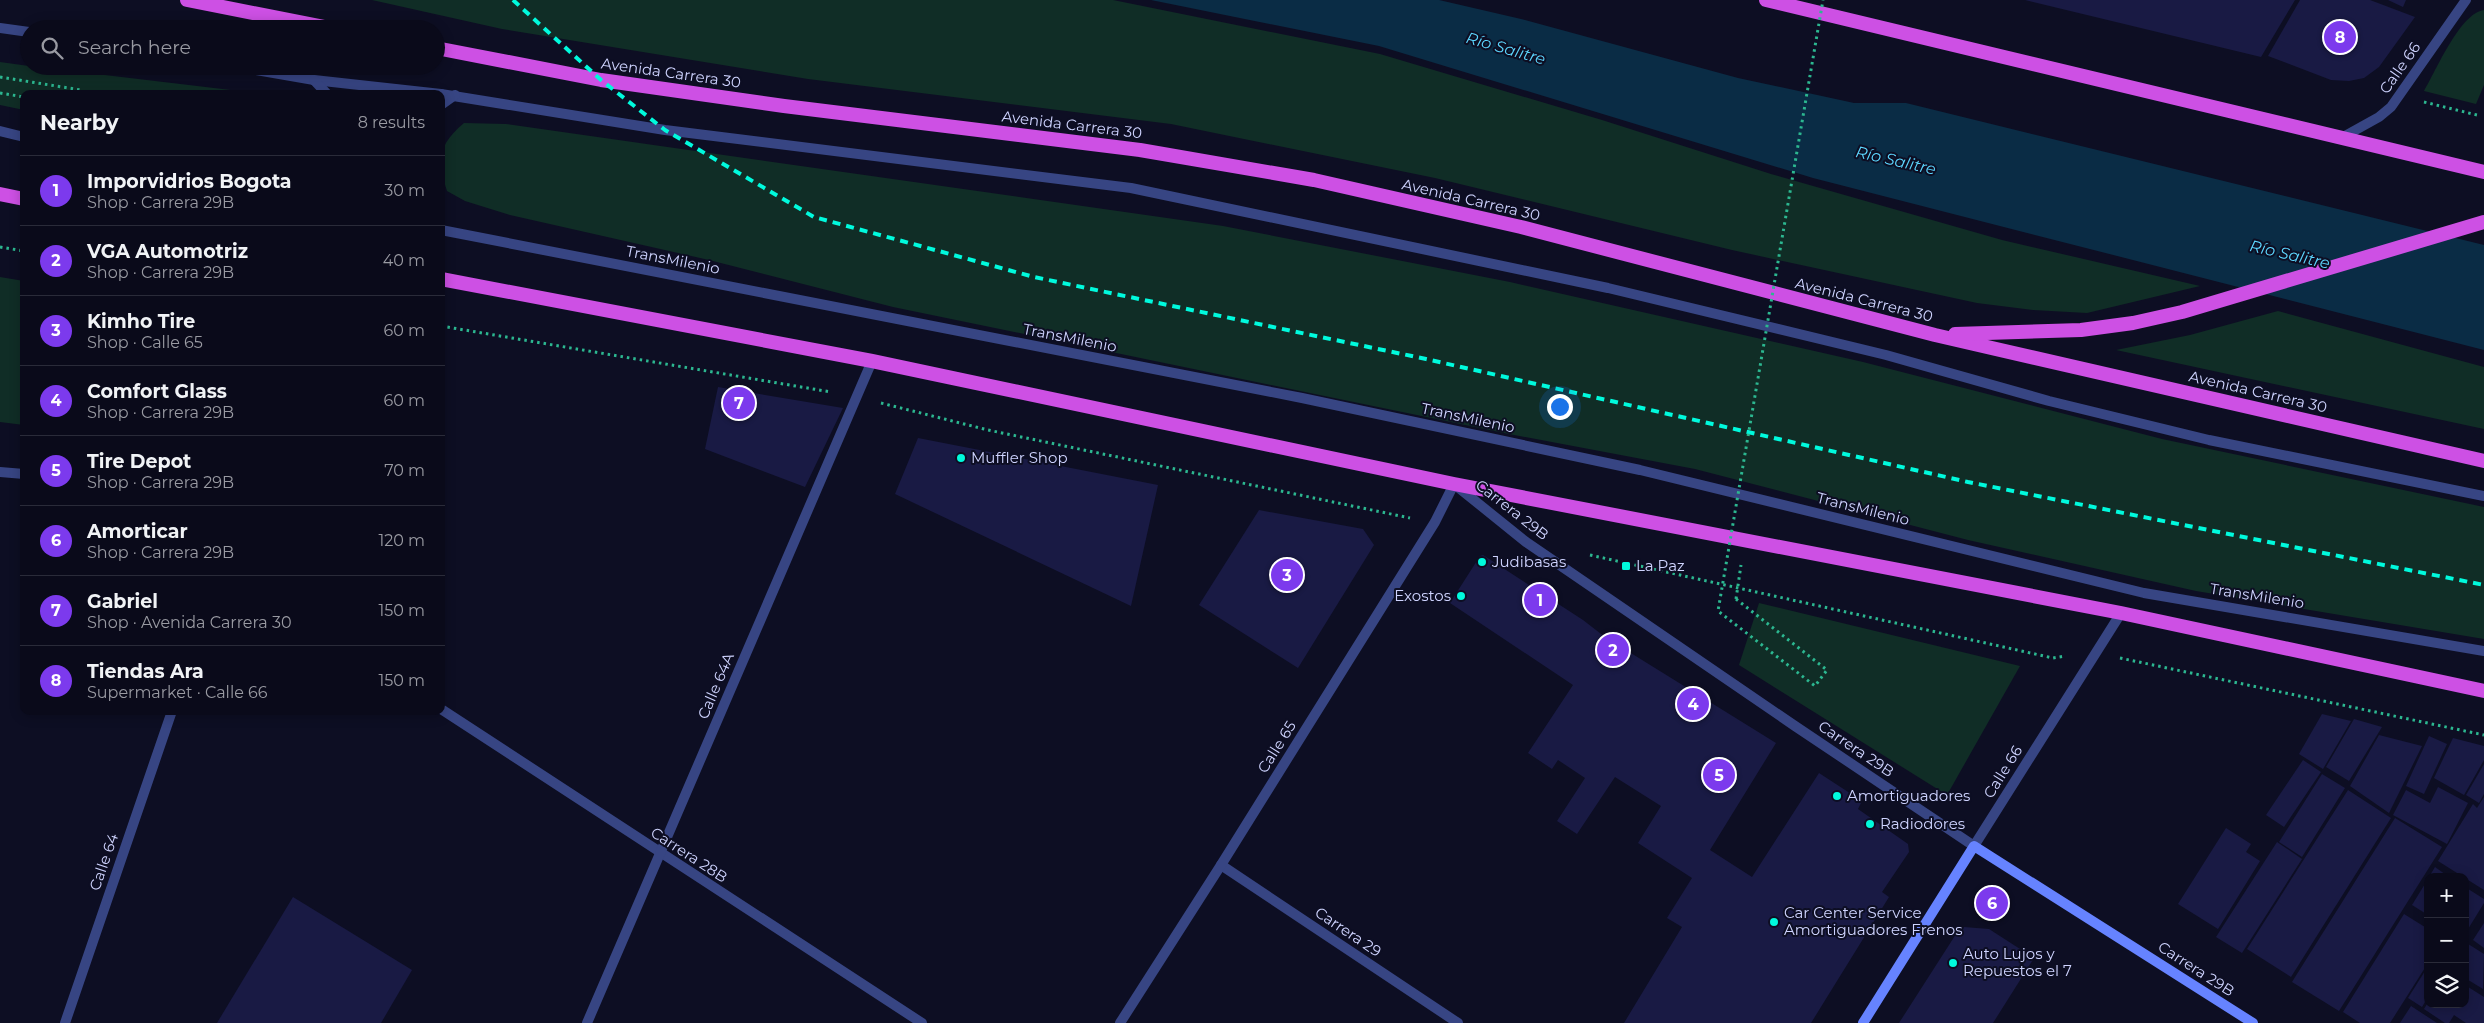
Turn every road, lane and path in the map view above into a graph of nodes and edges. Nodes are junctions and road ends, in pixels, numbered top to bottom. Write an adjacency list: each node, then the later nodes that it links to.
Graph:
1 (187, 0): 5 (highway)
2 (1766, 0): 24 (highway)
3 (1823, 0): 45 (path, bridge)
4 (2466, 0): 24 (street, Calle 66)
5 (290, 20)
6 (0, 28): 7 (street)
7 (20, 31)
8 (445, 50): 34 (highway, Avenida Carrera 30)
9 (285, 75): 11 (street)
10 (0, 77): 12 (path)
11 (314, 80): 13 (street); 14 (street)
12 (82, 90)
13 (323, 90)
14 (405, 90)
15 (0, 93): 18 (path)
16 (445, 94): 17 (street)
17 (455, 95): 20 (street); 41 (street)
18 (20, 96)
19 (2416, 100): 21 (path)
20 (445, 102)
21 (2477, 115)
22 (0, 131): 23 (street)
23 (20, 136)
24 (2344, 137): 25 (highway)
25 (2484, 172)
26 (0, 194): 27 (highway)
27 (20, 198)
28 (2484, 222): 34 (highway)
29 (445, 231): 47 (street, TransMilenio)
30 (0, 247): 31 (path)
31 (20, 250)
32 (445, 279): 35 (highway)
33 (445, 327): 36 (path)
34 (1935, 335): 37 (highway, Avenida Carrera 30)
35 (872, 361): 36 (street, Calle 64A); 40 (highway)
36 (857, 396): 42 (path); 54 (street, Calle 64A)
37 (2484, 461)
38 (0, 472): 39 (street)
39 (20, 474)
40 (1454, 484): 42 (street, Calle 65); 43 (highway); 53 (street, Carrera 29B)
41 (2484, 496)
42 (1435, 522): 55 (street, Calle 65)
43 (1745, 539): 45 (path); 46 (highway)
44 (1580, 553): 45 (path)
45 (1737, 587): 48 (path)
46 (2121, 613): 48 (street, Calle 66); 49 (highway)
47 (2484, 650)
48 (2096, 653): 52 (path); 53 (street, Calle 66)
49 (2484, 691)
50 (445, 712): 54 (street, Carrera 28B)
51 (171, 715): 56 (street, Calle 64)
52 (2484, 735)
53 (1974, 846): 61 (main road, Calle 66); 62 (main road, Carrera 29B)
54 (660, 854): 57 (street, Calle 64A); 58 (street, Carrera 28B)
55 (1221, 865): 59 (street, Calle 65); 60 (street, Carrera 29)
56 (65, 1023)
57 (587, 1023)
58 (922, 1023)
59 (1120, 1023)
60 (1458, 1023)
61 (1863, 1023)
62 (2252, 1023)

